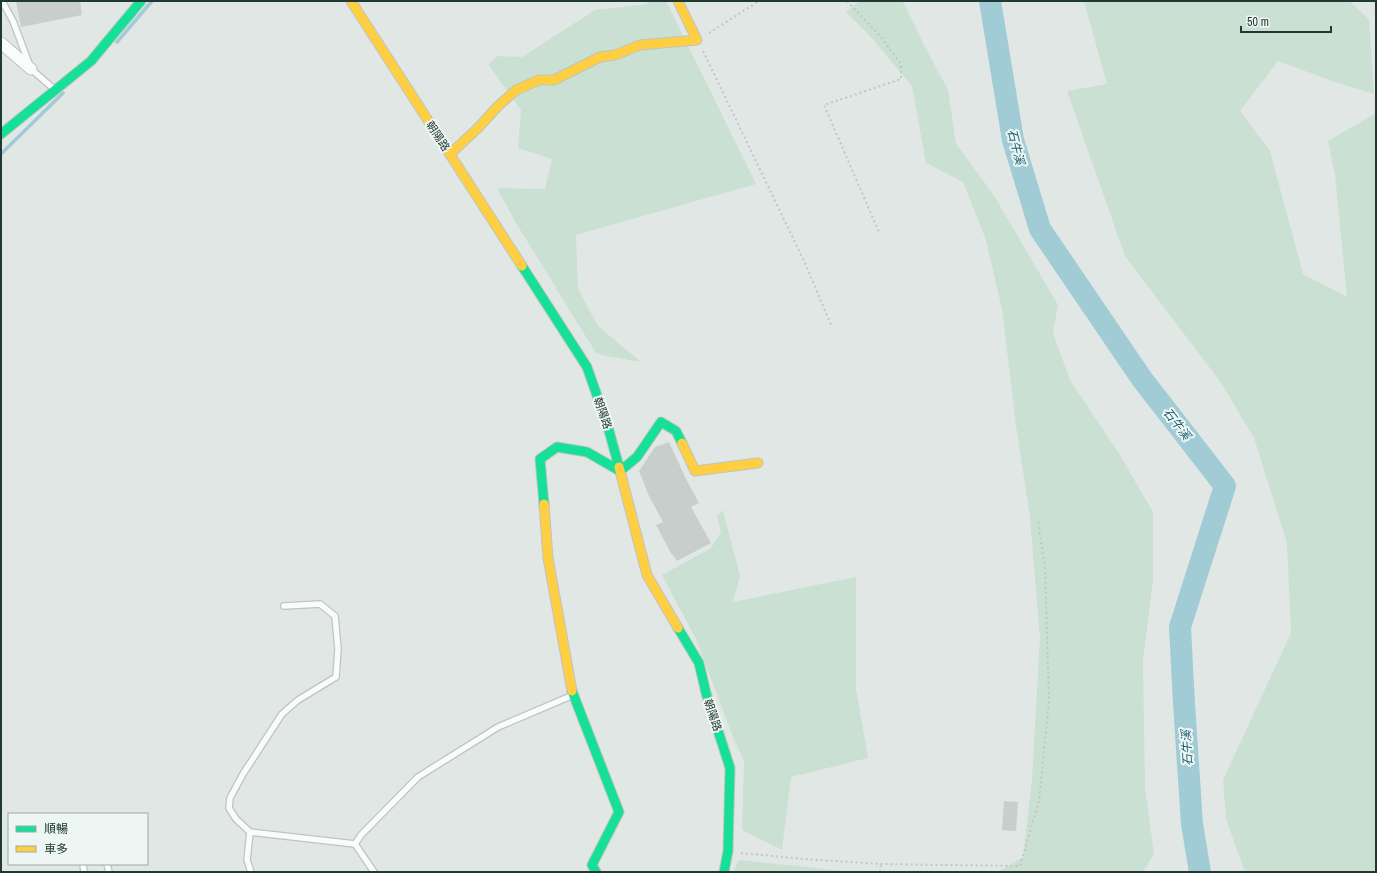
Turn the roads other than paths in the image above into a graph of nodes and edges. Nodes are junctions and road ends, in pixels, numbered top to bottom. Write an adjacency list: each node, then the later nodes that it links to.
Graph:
1 (2, 1): 6 (lane)
2 (141, 1): 7 (street)
3 (351, 1): 9 (street, 朝陽路)
4 (678, 1): 9 (street)
5 (1, 43): 6 (street)
6 (31, 69): 7 (lane)
7 (56, 90): 8 (street)
8 (1, 134)
9 (450, 154): 11 (street, 朝陽路)
10 (758, 463): 11 (street)
11 (620, 471): 13 (street); 19 (street, 朝陽路)
12 (284, 606): 14 (lane)
13 (573, 695): 15 (lane); 18 (street)
14 (250, 832): 15 (lane); 16 (lane)
15 (355, 844): 17 (lane)
16 (251, 872)
17 (374, 872)
18 (596, 872)
19 (724, 872)

